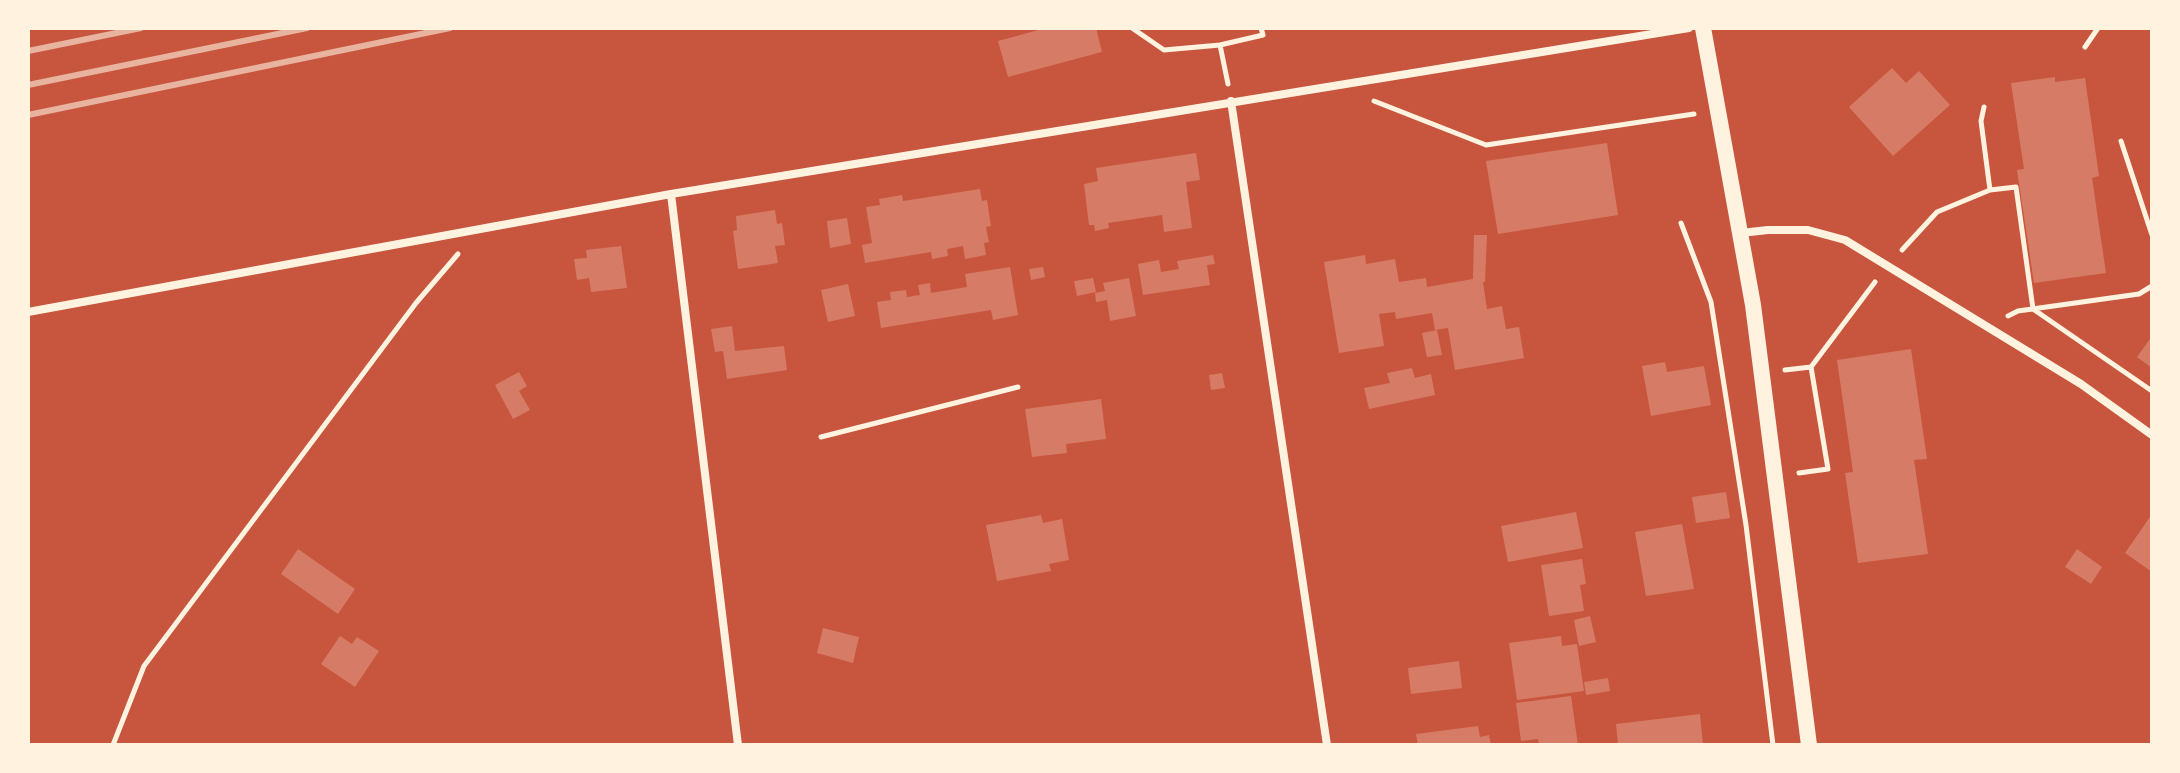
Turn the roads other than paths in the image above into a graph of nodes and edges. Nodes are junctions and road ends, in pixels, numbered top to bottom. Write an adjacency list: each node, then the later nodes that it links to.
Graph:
1 (1689, 28): 3 (street)
2 (1703, 28): 5 (main road)
3 (1231, 101): 4 (street); 9 (street)
4 (671, 194): 6 (street); 8 (street)
5 (1741, 233): 7 (street); 10 (main road)
6 (28, 312)
7 (2152, 435)
8 (738, 745)
9 (1327, 745)
10 (1809, 745)

